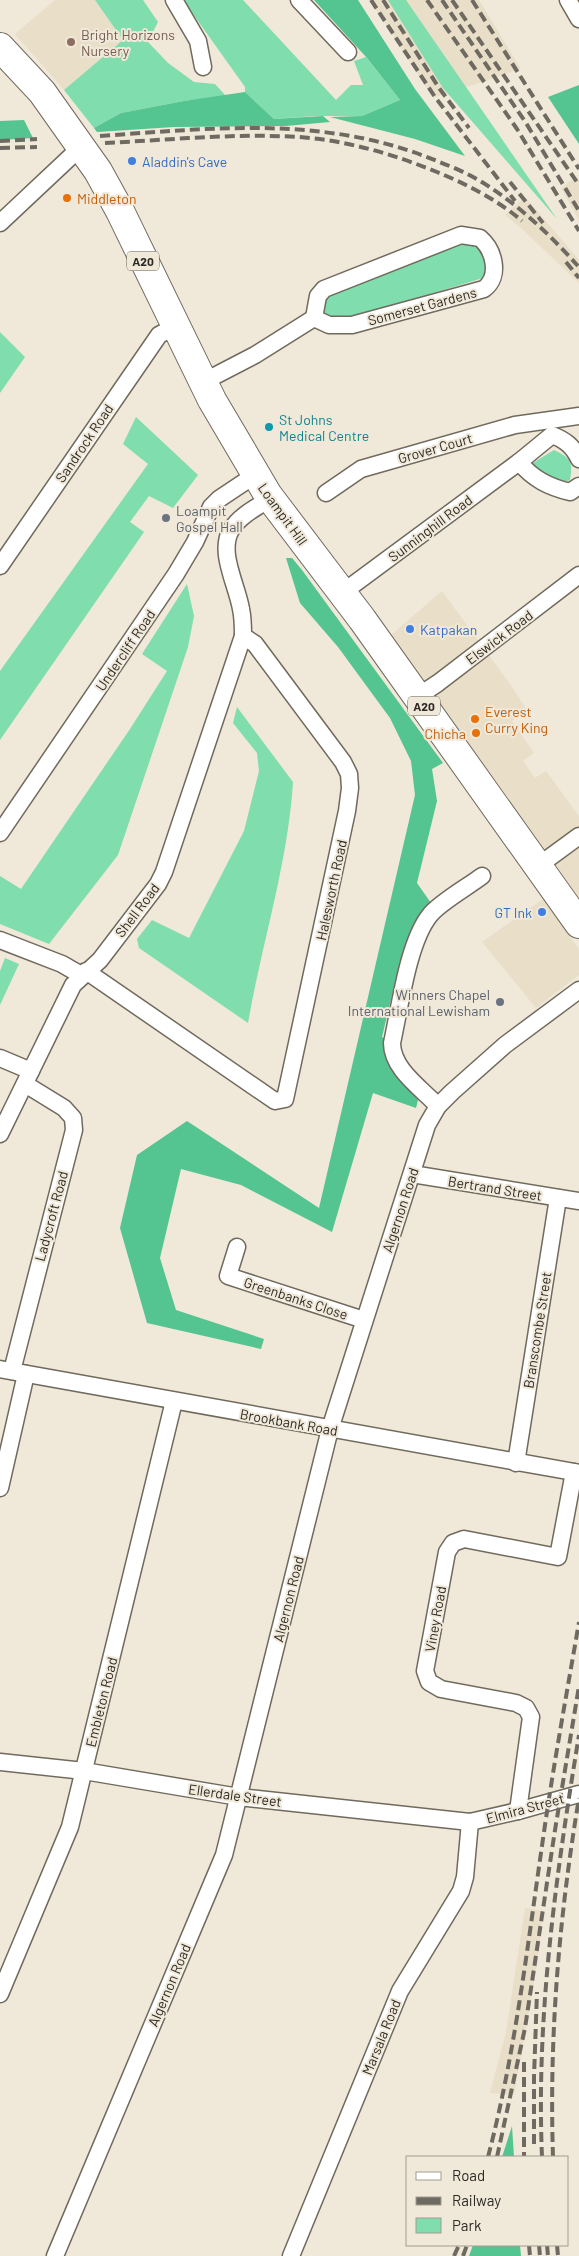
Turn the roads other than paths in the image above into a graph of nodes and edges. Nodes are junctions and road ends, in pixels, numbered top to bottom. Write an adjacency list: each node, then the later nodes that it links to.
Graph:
1 (174, 0): 7 (street)
2 (299, 0): 6 (street)
3 (571, 1): 4 (street)
4 (579, 19)
5 (0, 48): 8 (highway, A20)
6 (348, 52)
7 (203, 66)
8 (77, 140): 9 (street); 11 (highway, Loampit Hill / A20)
9 (0, 223)
10 (314, 318): 10 (street, Somerset Gardens); 12 (street)
11 (174, 327): 12 (highway, Loampit Hill / A20); 21 (street, Sandrock Road)
12 (203, 382): 17 (highway, Loampit Hill / A20)
13 (579, 416): 14 (street, Grover Court)
14 (551, 428): 15 (street); 16 (street, Sunninghill Road); 19 (street, Grover Court)
15 (579, 459)
16 (519, 462): 18 (street); 23 (street, Sunninghill Road)
17 (255, 475): 20 (highway, Loampit Hill / A20); 26 (street, Undercliff Road)
18 (579, 486)
19 (326, 493)
20 (270, 499): 23 (highway, Loampit Hill / A20); 24 (street)
21 (0, 566)
22 (579, 575): 25 (street, Elswick Road)
23 (342, 593): 25 (highway, Loampit Hill / A20)
24 (243, 636): 32 (street, Shell Road); 32 (street, Halesworth Road)
25 (417, 697): 28 (highway, Loampit Hill / A20)
26 (0, 833)
27 (579, 836): 28 (street)
28 (538, 866): 30 (highway, A20)
29 (482, 876): 36 (street)
30 (579, 924)
31 (0, 940): 32 (street)
32 (84, 973): 35 (street, Shell Road)
33 (579, 990): 36 (street, Algernon Road)
34 (0, 1058): 35 (street, Ladycroft Road)
35 (28, 1078): 37 (street, Shell Road); 43 (street, Ladycroft Road)
36 (438, 1106): 38 (street, Algernon Road)
37 (0, 1134)
38 (412, 1174): 39 (street, Bertrand Street); 42 (street, Algernon Road)
39 (558, 1198): 40 (street, Bertrand Street); 46 (street, Branscombe Street)
40 (579, 1201)
41 (237, 1247): 42 (street, Greenbanks Close)
42 (364, 1320): 45 (street, Algernon Road)
43 (13, 1372): 44 (street, Brookbank Road); 48 (street, Ladycroft Road)
44 (174, 1401): 45 (street, Brookbank Road); 50 (street, Embleton Road)
45 (330, 1429): 46 (street, Brookbank Road); 52 (street, Algernon Road)
46 (516, 1463): 47 (street, Brookbank Road)
47 (577, 1473): 53 (street, Viney Road)
48 (0, 1488)
49 (0, 1762): 50 (street, Ellerdale Street)
50 (84, 1771): 52 (street, Ellerdale Street); 55 (street, Embleton Road)
51 (579, 1794): 53 (street, Elmira Street)
52 (240, 1797): 54 (street, Ellerdale Street); 56 (street, Algernon Road)
53 (518, 1812): 54 (street, Elmira Street)
54 (470, 1822): 57 (street, Marsala Road)
55 (0, 1994)
56 (55, 2256)
57 (291, 2256)

